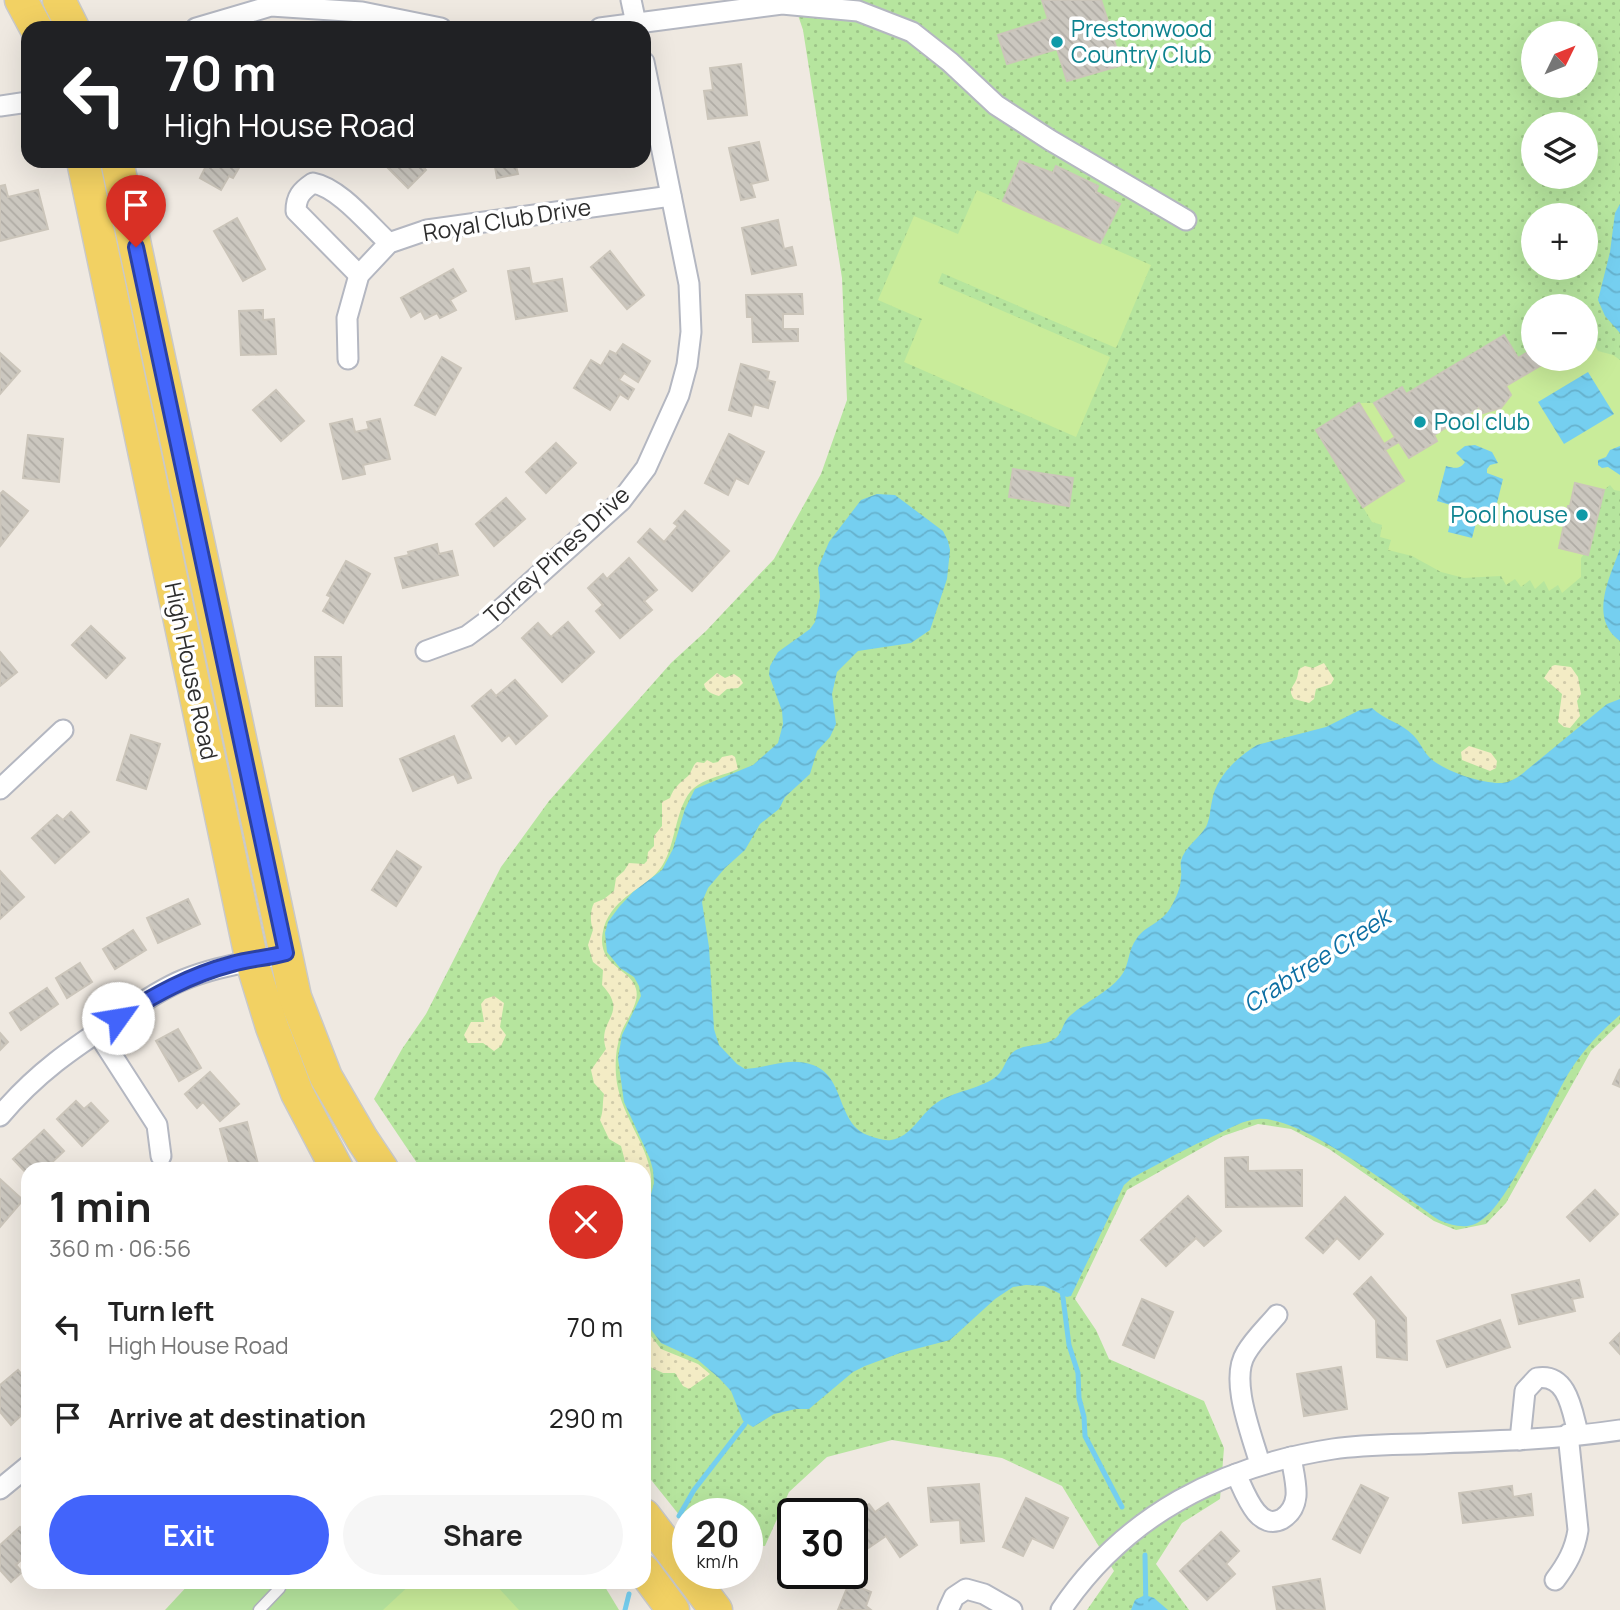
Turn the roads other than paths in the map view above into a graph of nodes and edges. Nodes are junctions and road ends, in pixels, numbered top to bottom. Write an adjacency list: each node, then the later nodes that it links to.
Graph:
1 (20, 0): 5 (main road)
2 (59, 0): 6 (main road)
3 (631, 0): 9 (street)
4 (271, 3): 7 (street); 8 (street)
5 (32, 21)
6 (70, 21)
7 (217, 21)
8 (406, 21)
9 (636, 21)
10 (651, 23): 17 (street)
11 (651, 97): 16 (street, Torrey Pines Drive)
12 (21, 103): 13 (street)
13 (0, 106)
14 (84, 168): 25 (main road, High House Road)
15 (118, 168): 24 (main road, High House Road)
16 (671, 196): 18 (street, Royal Club Drive); 21 (street, Torrey Pines Drive)
17 (1186, 220)
18 (389, 243): 19 (street, Royal Club Drive); 19 (street)
19 (359, 275): 20 (street, Royal Club Drive)
20 (348, 359)
21 (426, 651)
22 (63, 730): 23 (street)
23 (0, 789)
24 (286, 953): 25 (street); 30 (main road, High House Road)
25 (252, 962): 26 (street); 29 (main road, High House Road)
26 (97, 1032): 27 (street); 28 (street)
27 (0, 1116)
28 (161, 1156)
29 (333, 1162)
30 (377, 1162)
31 (1277, 1315): 36 (street)
32 (1620, 1430): 33 (street)
33 (1573, 1434): 34 (street); 34 (street); 43 (street)
34 (1520, 1440): 35 (street)
35 (1292, 1457): 36 (street); 38 (street)
36 (1261, 1464): 38 (street)
37 (21, 1472): 39 (street)
38 (1236, 1474): 51 (street)
39 (0, 1489)
40 (651, 1524): 41 (main road)
41 (672, 1552)
42 (651, 1580): 47 (main road)
43 (1555, 1580)
44 (279, 1589): 46 (lane)
45 (700, 1589): 48 (main road)
46 (260, 1610)
47 (673, 1610)
48 (716, 1610)
49 (948, 1610): 50 (street)
50 (1012, 1610)
51 (1061, 1610)

